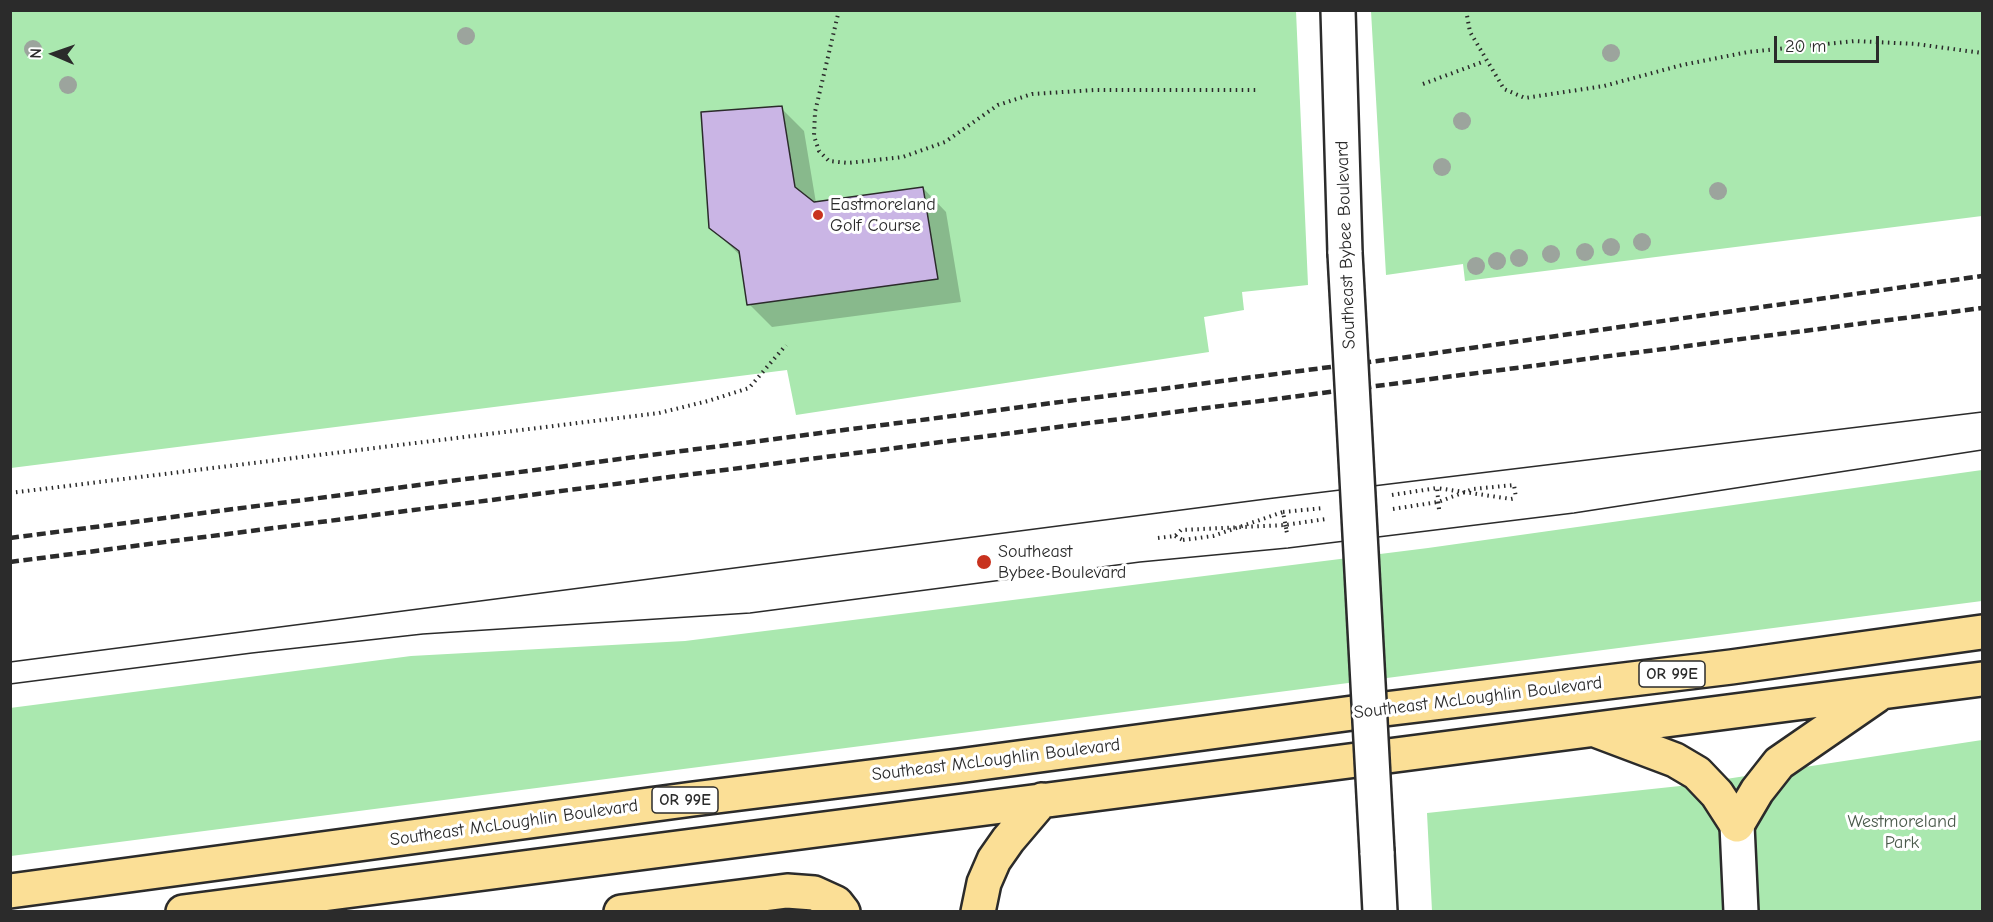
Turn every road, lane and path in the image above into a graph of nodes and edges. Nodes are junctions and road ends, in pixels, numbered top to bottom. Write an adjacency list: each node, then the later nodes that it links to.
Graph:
1 (839, 10): 7 (path)
2 (1338, 10): 12 (main road, Southeast Bybee Boulevard, bridge)
3 (1466, 10): 5 (path)
4 (1983, 53): 5 (path)
5 (1485, 60): 6 (path)
6 (1424, 84)
7 (1256, 90)
8 (786, 345): 10 (path)
9 (1437, 488): 11 (path, bridge); 11 (path, bridge); 12 (path)
10 (10, 493)
11 (1438, 502): 13 (path)
12 (1350, 508): 14 (path); 15 (path); 29 (main road, Southeast Bybee Boulevard, bridge)
13 (1391, 509)
14 (1283, 512): 15 (path, bridge); 16 (path, bridge)
15 (1285, 525): 16 (path)
16 (1175, 536): 17 (path)
17 (1158, 538)
18 (1983, 632): 24 (highway, Southeast McLoughlin Boulevard / OR 99E)
19 (1983, 679): 20 (highway)
20 (1880, 693): 21 (highway); 23 (highway)
21 (1593, 729): 22 (highway); 23 (highway)
22 (1042, 800): 25 (highway); 28 (highway)
23 (1737, 825): 30 (main road)
24 (10, 891)
25 (183, 912)
26 (621, 912): 27 (highway)
27 (843, 912)
28 (978, 912)
29 (1380, 912)
30 (1741, 912)

